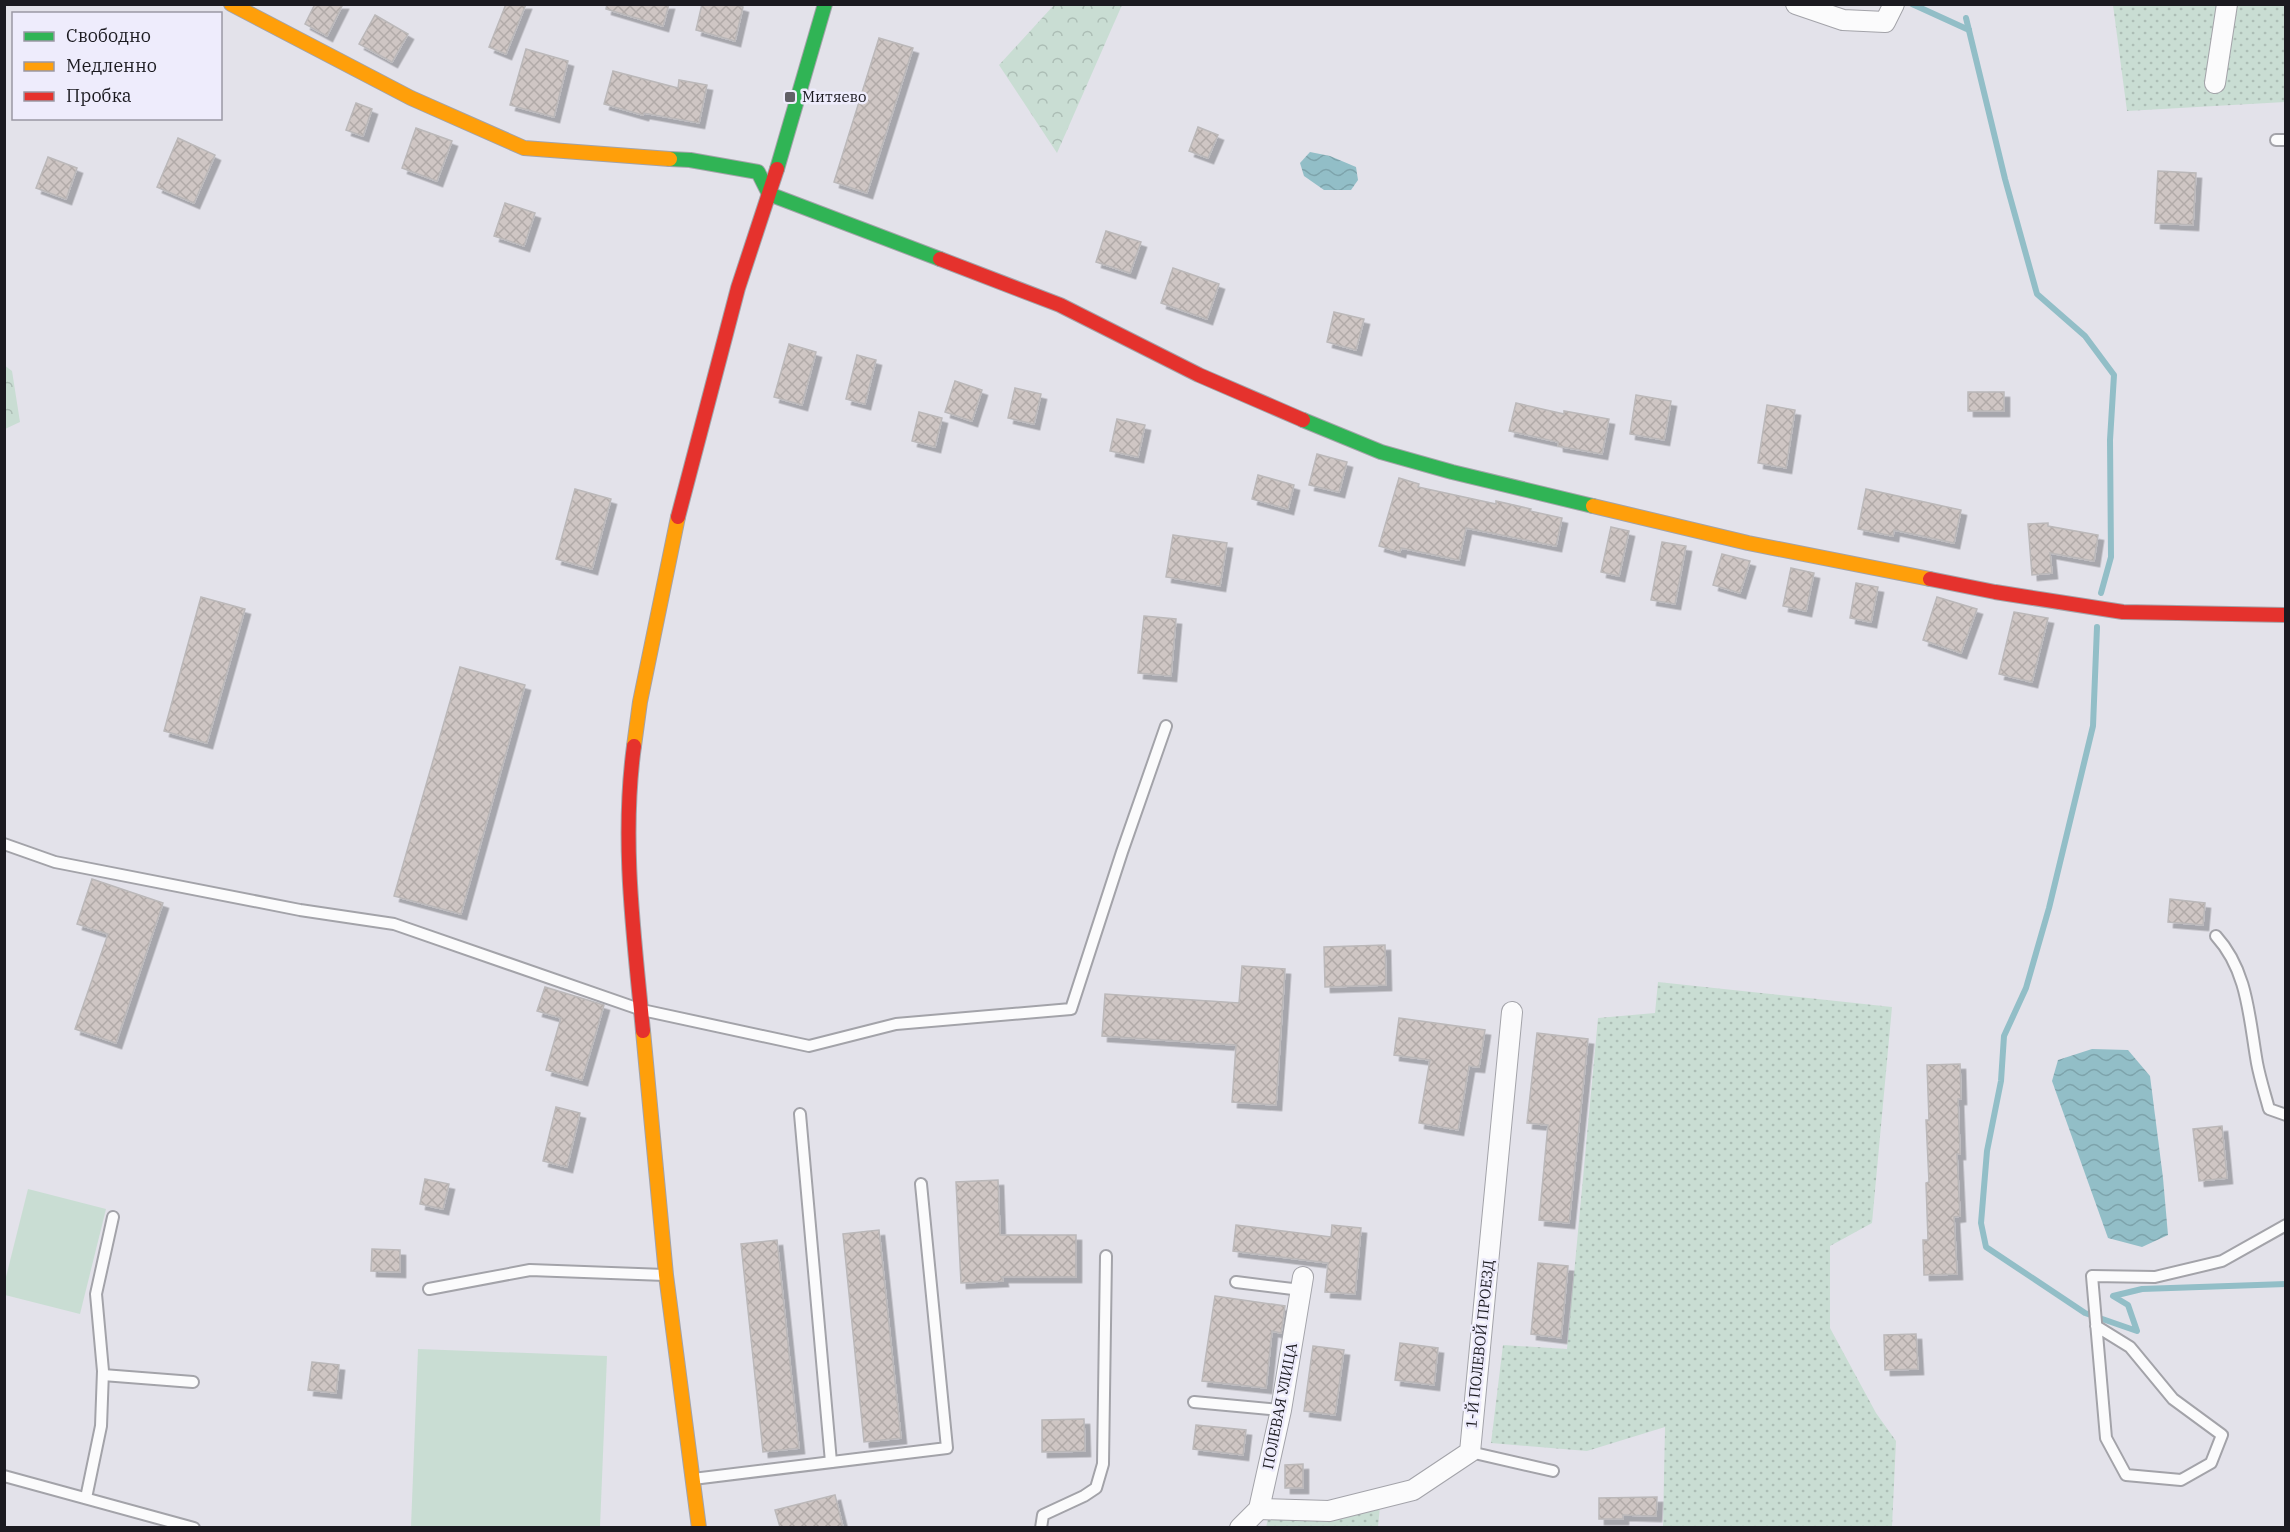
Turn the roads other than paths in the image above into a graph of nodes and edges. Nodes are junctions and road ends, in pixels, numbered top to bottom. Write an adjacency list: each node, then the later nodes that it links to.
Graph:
1 (231, 4): 7 (street)
2 (825, 4): 7 (street)
3 (1796, 4): 5 (street)
4 (2227, 4): 6 (street)
5 (1889, 13)
6 (2215, 84)
7 (769, 194): 8 (street); 12 (street)
8 (2286, 615)
9 (1166, 726): 12 (lane)
10 (4, 844): 12 (lane)
11 (2216, 936): 15 (lane)
12 (642, 1010): 20 (street)
13 (1512, 1012): 29 (street, 1-Й ПОЛЕВОЙ ПРОЕЗД)
14 (800, 1114): 30 (lane)
15 (2286, 1115)
16 (921, 1184): 30 (lane)
17 (113, 1217): 25 (lane)
18 (2286, 1225): 24 (lane)
19 (1106, 1256): 38 (lane)
20 (666, 1275): 23 (lane); 33 (street)
21 (1236, 1282): 22 (lane)
22 (1302, 1284): 28 (street, ПОЛЕВАЯ УЛИЦА)
23 (429, 1289)
24 (2096, 1326): 24 (lane)
25 (103, 1375): 26 (lane); 34 (lane)
26 (193, 1382)
27 (1194, 1402): 28 (lane)
28 (1281, 1410): 35 (street, ПОЛЕВАЯ УЛИЦА)
29 (1470, 1452): 31 (lane); 35 (street)
30 (831, 1462): 33 (lane)
31 (1553, 1471)
32 (4, 1476): 34 (lane)
33 (692, 1479): 37 (street)
34 (86, 1498): 36 (lane)
35 (1259, 1509): 39 (street)
36 (194, 1527)
37 (699, 1527)
38 (1041, 1527)
39 (1240, 1527)

